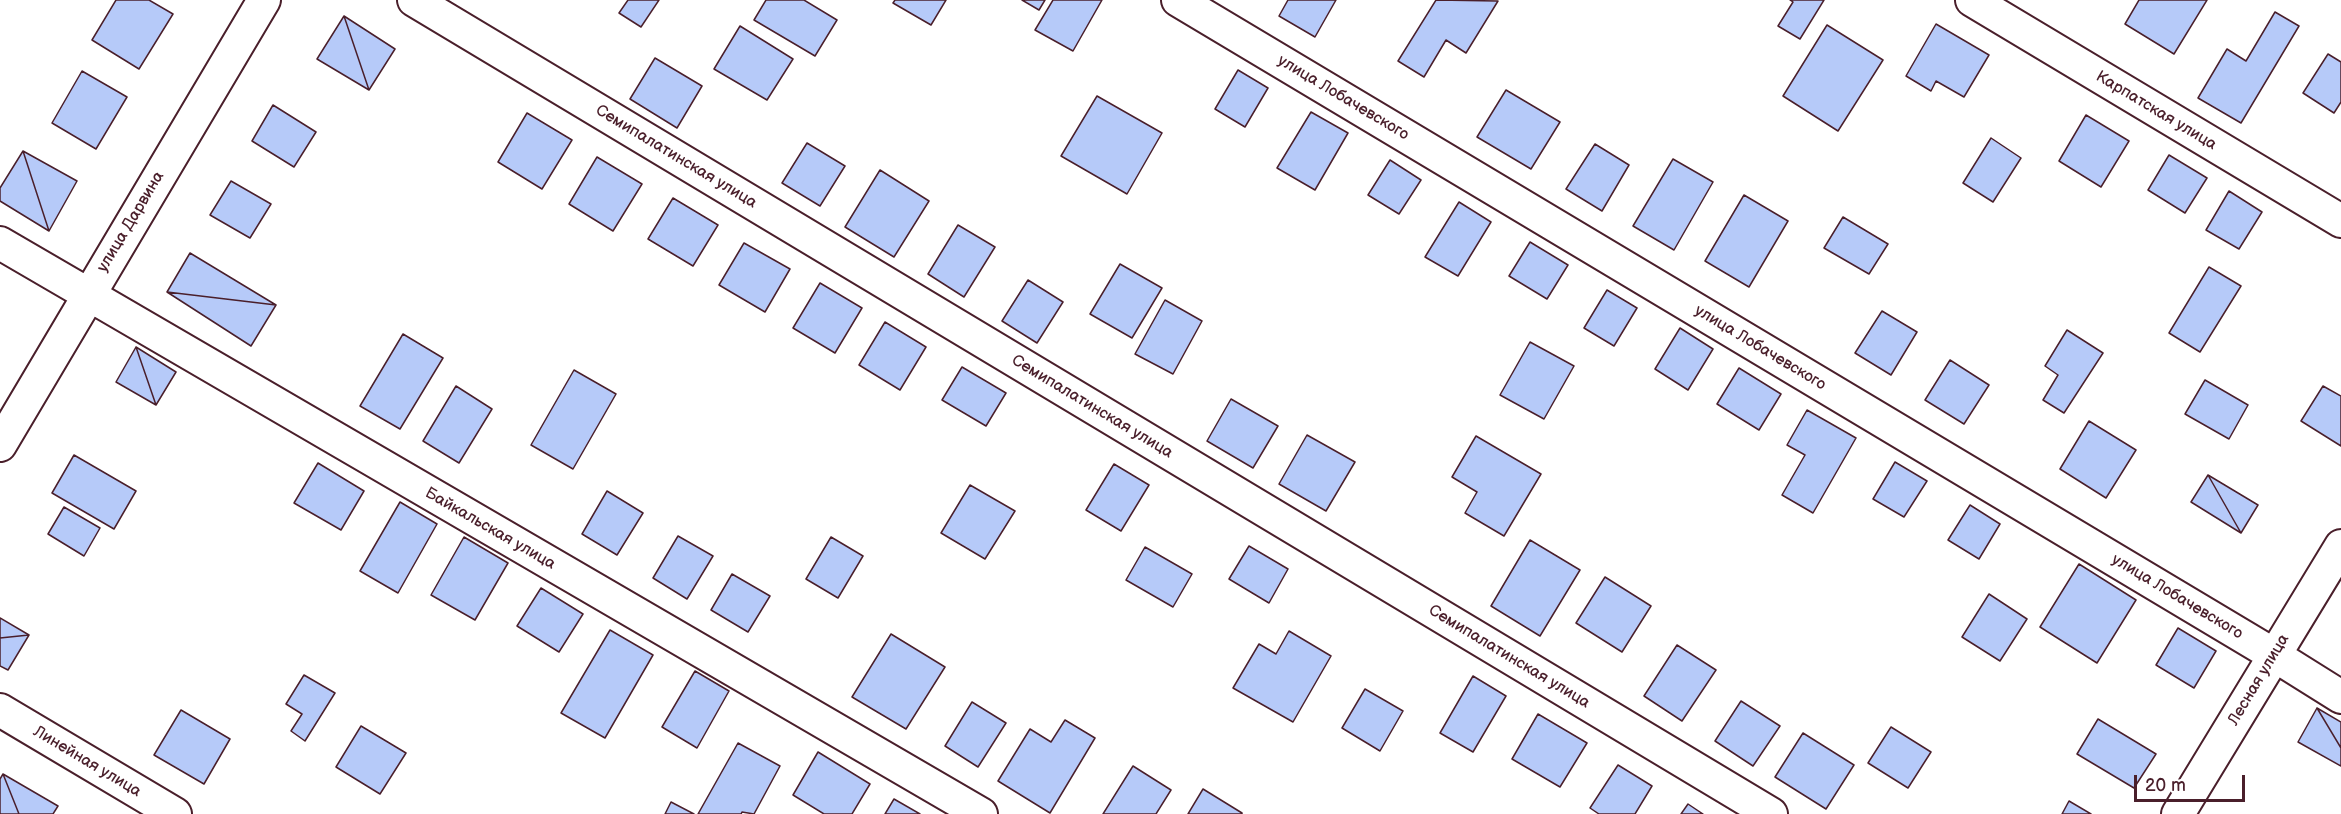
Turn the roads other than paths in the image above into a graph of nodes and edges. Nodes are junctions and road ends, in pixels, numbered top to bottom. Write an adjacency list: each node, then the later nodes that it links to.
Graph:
1 (264, 0): 7 (street, улица Дарвина)
2 (414, 0): 15 (street, Семипалатинская улица)
3 (1178, 0): 10 (street, улица Лобачевского)
4 (1972, 0): 5 (street, Карпатская улица)
5 (2341, 221)
6 (0, 243): 7 (street, Байкальская улица)
7 (87, 295): 8 (street, улица Дарвина); 14 (street, Байкальская улица)
8 (0, 445)
9 (2341, 546): 10 (street, Лесная улица)
10 (2274, 655): 11 (street, улица Лобачевского); 16 (street, Лесная улица)
11 (2341, 697)
12 (0, 710): 13 (street, Линейная улица)
13 (175, 814)
14 (981, 814)
15 (1771, 814)
16 (2178, 814)

